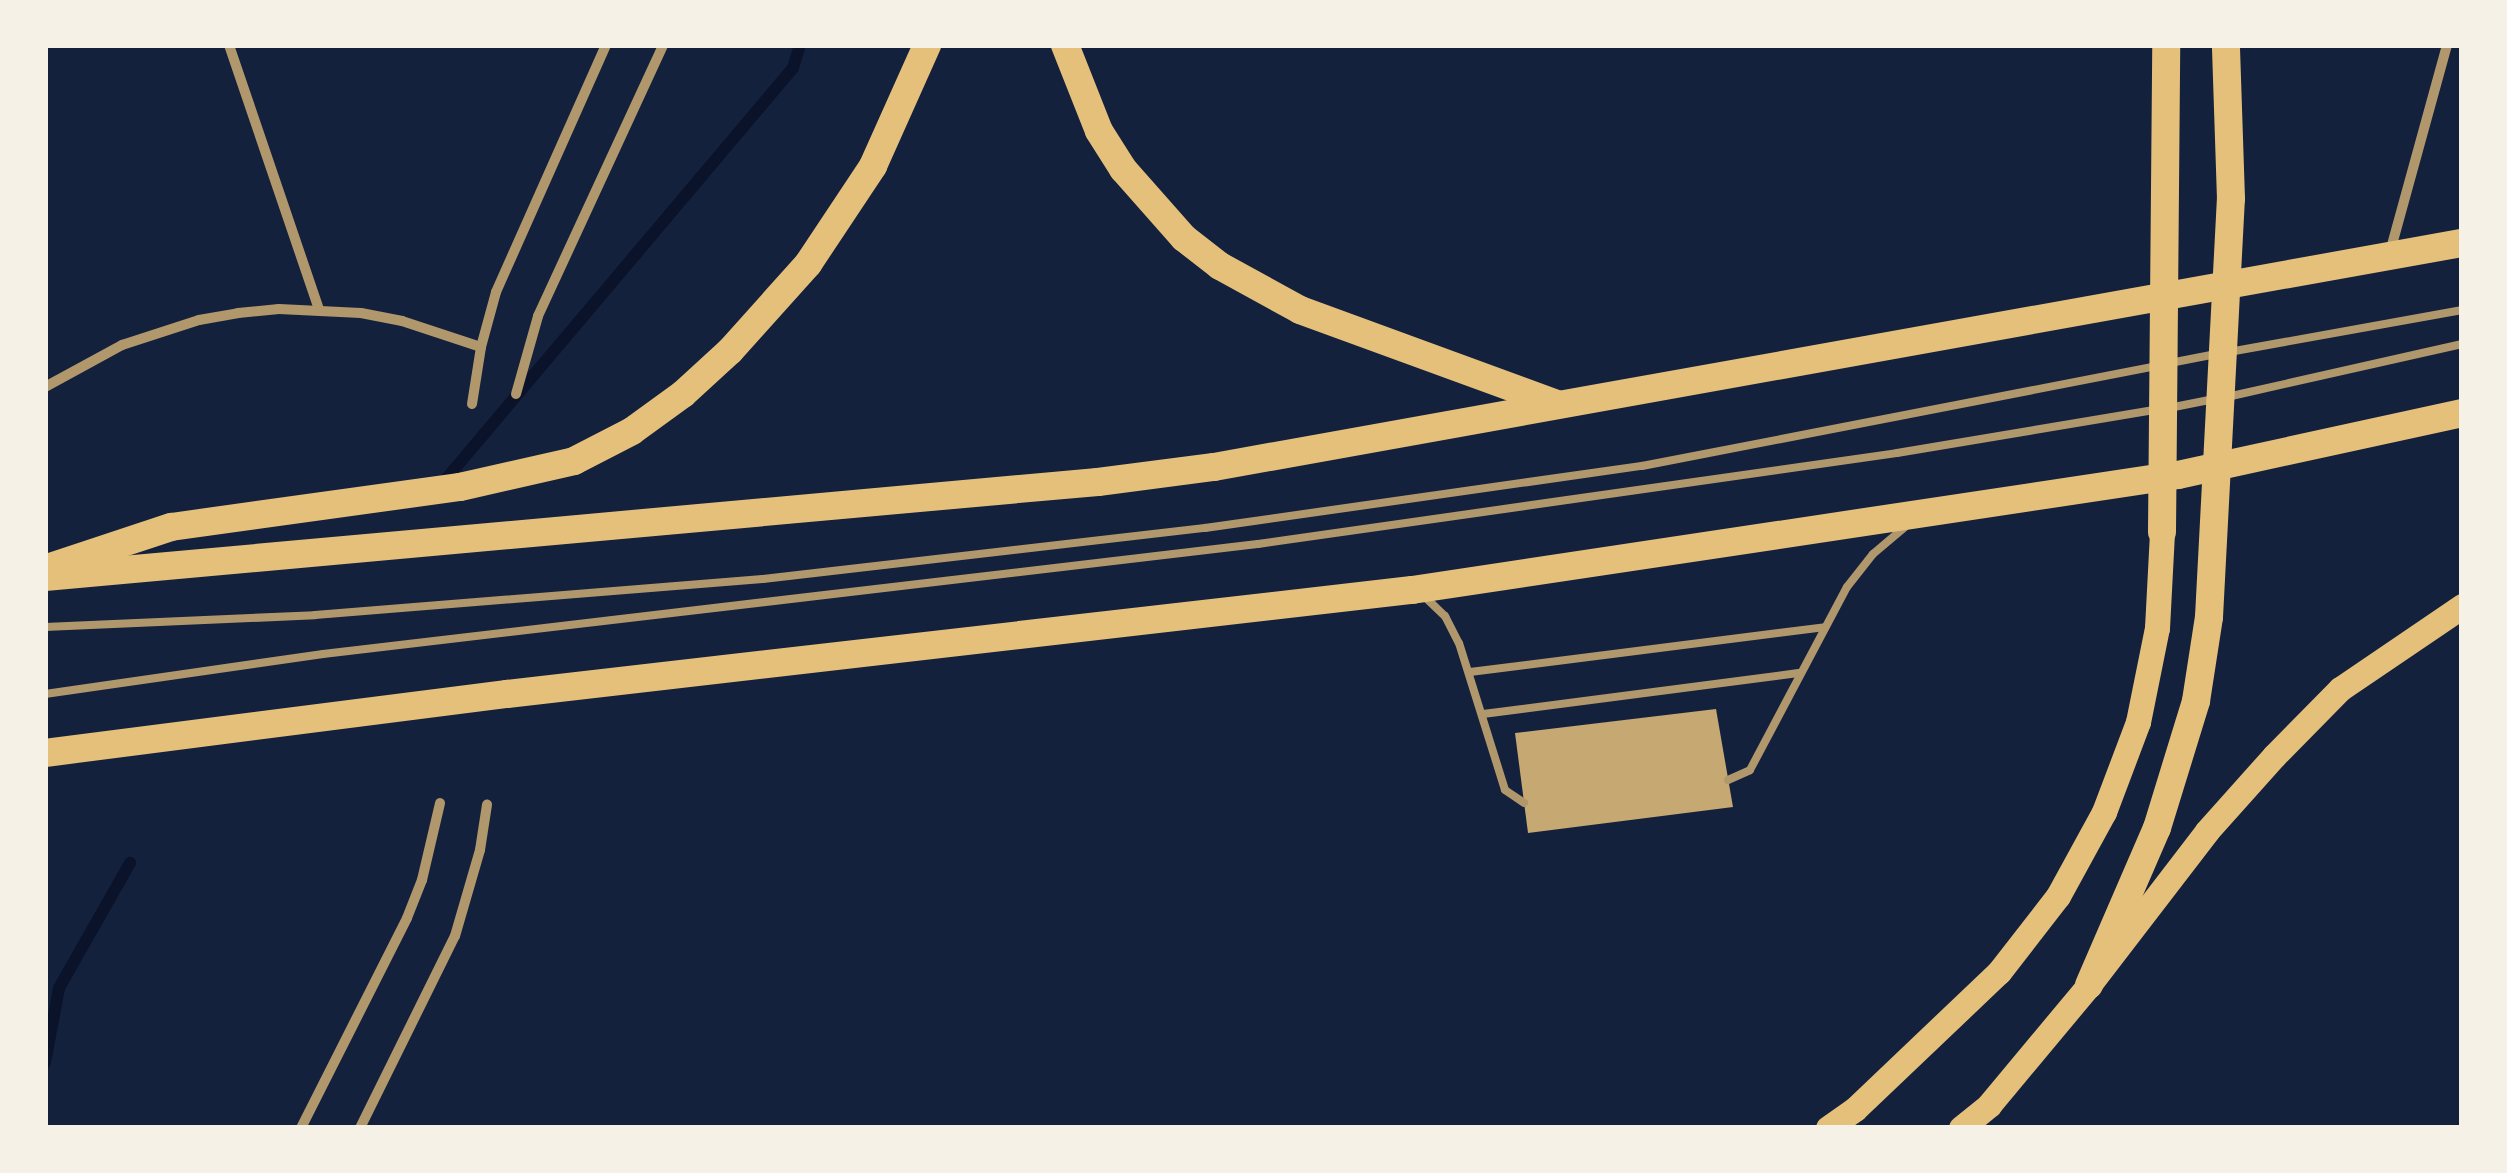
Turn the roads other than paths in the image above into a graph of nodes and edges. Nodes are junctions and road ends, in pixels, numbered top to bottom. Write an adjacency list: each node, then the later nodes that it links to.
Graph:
1 (229, 45): 11 (street)
2 (606, 45): 14 (street)
3 (663, 45): 16 (street)
4 (928, 45): 22 (highway)
5 (1066, 45): 18 (highway)
6 (2166, 45): 21 (highway)
7 (2226, 45): 37 (highway)
8 (2447, 45): 10 (street)
9 (2462, 243): 10 (highway)
10 (2388, 258): 18 (highway)
11 (320, 310): 14 (street); 15 (street)
12 (2462, 310): 26 (lane)
13 (2462, 344): 30 (lane)
14 (481, 347): 17 (street)
15 (45, 387)
16 (516, 394)
17 (472, 404)
18 (1559, 405): 23 (highway)
19 (2462, 413): 20 (highway)
20 (1924, 513): 24 (highway); 27 (lane)
21 (2162, 532): 40 (main road)
22 (45, 569)
23 (45, 577)
24 (1412, 590): 28 (lane); 32 (highway)
25 (2462, 606): 37 (main road)
26 (45, 627)
27 (1825, 627): 28 (lane); 29 (lane)
28 (1470, 672): 31 (lane)
29 (1798, 673): 31 (lane); 33 (lane)
30 (45, 694)
31 (1483, 714): 35 (lane)
32 (45, 752)
33 (1728, 780)
34 (440, 802): 38 (street)
35 (1524, 802)
36 (487, 806): 39 (street)
37 (2089, 985): 41 (main road)
38 (301, 1128)
39 (360, 1128)
40 (1828, 1128)
41 (1961, 1128)

